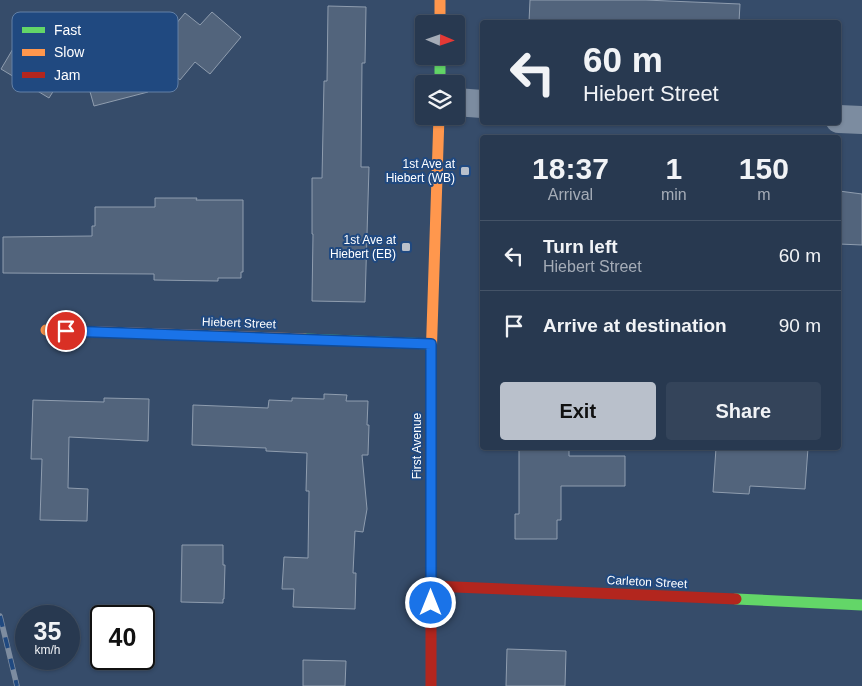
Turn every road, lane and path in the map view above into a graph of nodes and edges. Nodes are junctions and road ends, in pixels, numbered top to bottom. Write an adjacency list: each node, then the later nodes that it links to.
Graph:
1 (440, 0): 2 (street)
2 (440, 15)
3 (465, 103): 4 (street)
4 (480, 104)
5 (841, 119): 6 (street)
6 (862, 120)
7 (439, 125): 9 (street, First Avenue)
8 (46, 330): 9 (street, Hiebert Street)
9 (431, 344): 10 (street, First Avenue)
10 (431, 586): 11 (street, Carleton Street); 12 (street, First Avenue)
11 (862, 605)
12 (431, 686)

